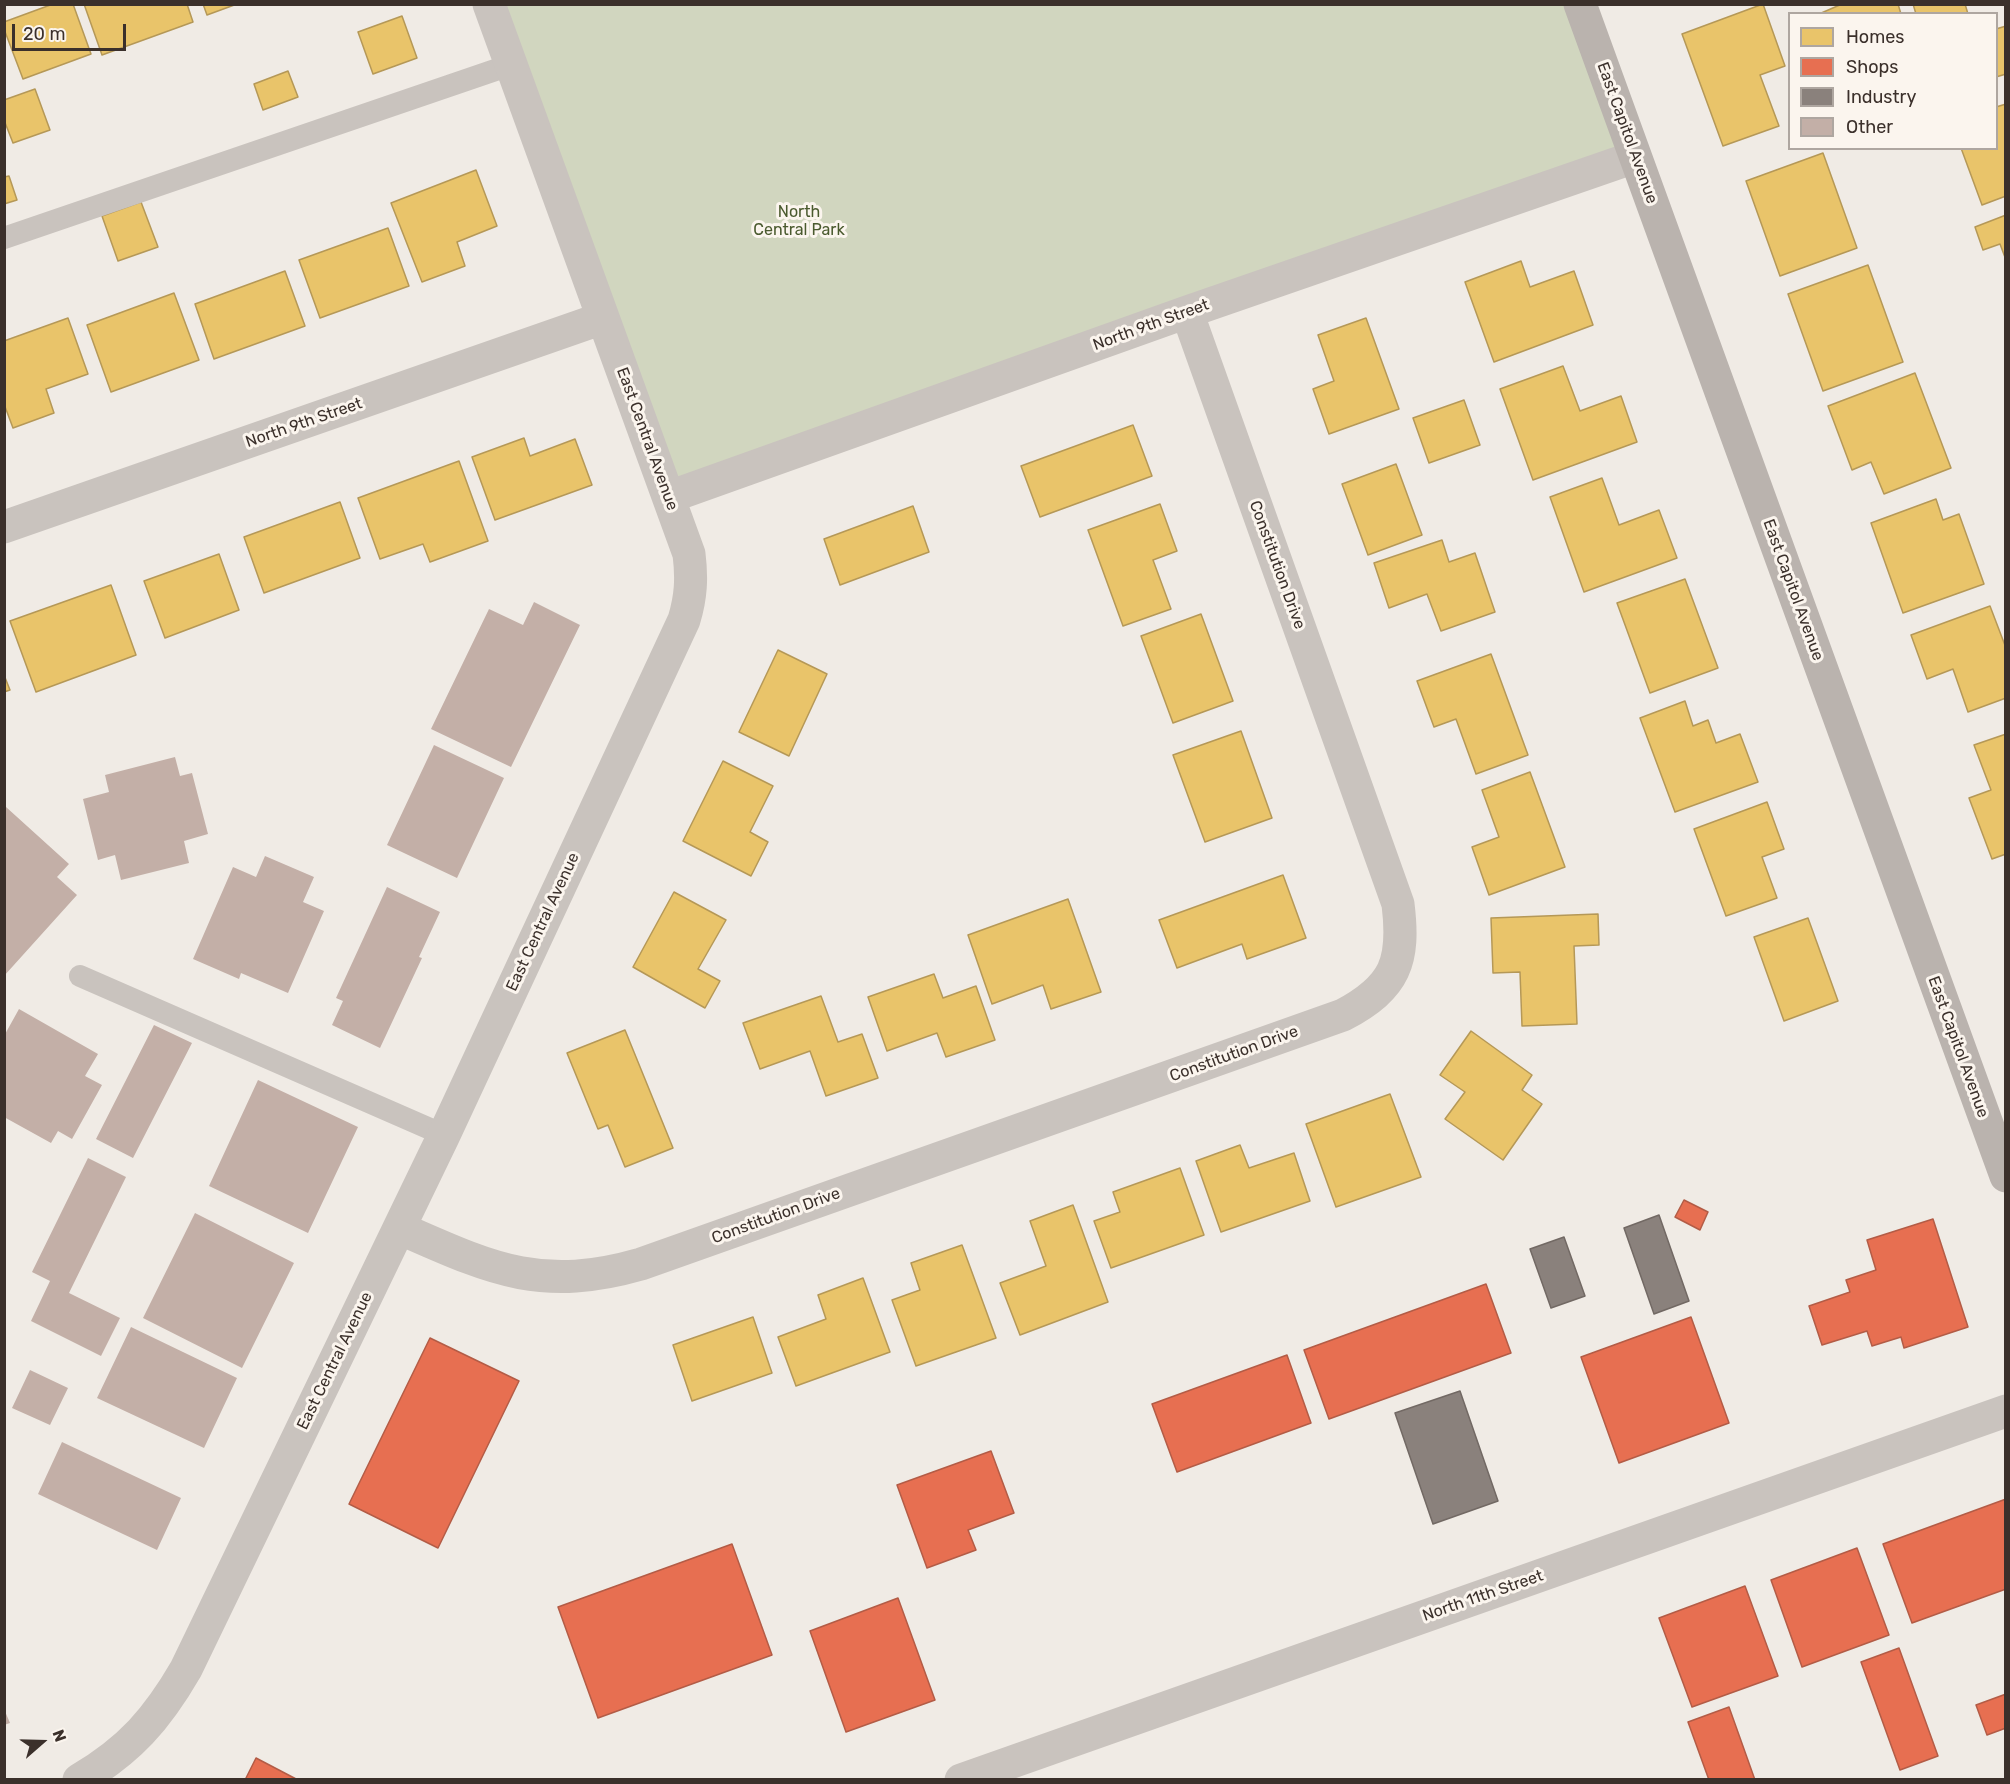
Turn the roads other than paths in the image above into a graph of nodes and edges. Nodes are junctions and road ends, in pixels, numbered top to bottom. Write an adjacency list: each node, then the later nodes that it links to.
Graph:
1 (489, 4): 3 (street, East Central Avenue)
2 (1580, 4): 4 (street, East Capitol Avenue)
3 (510, 65): 5 (lane); 7 (street, East Central Avenue)
4 (1635, 157): 6 (street, North 9th Street); 12 (street, East Capitol Avenue)
5 (4, 238)
6 (1187, 312): 8 (street, North 9th Street); 13 (street, Constitution Drive)
7 (603, 318): 8 (street, East Central Avenue); 9 (street, North 9th Street)
8 (669, 497): 11 (street, East Central Avenue)
9 (4, 527)
10 (80, 976): 11 (lane)
11 (444, 1135): 13 (street, East Central Avenue)
12 (2006, 1176)
13 (399, 1228): 15 (street, East Central Avenue)
14 (2006, 1411): 16 (street, North 11th Street)
15 (79, 1779)
16 (961, 1779)

